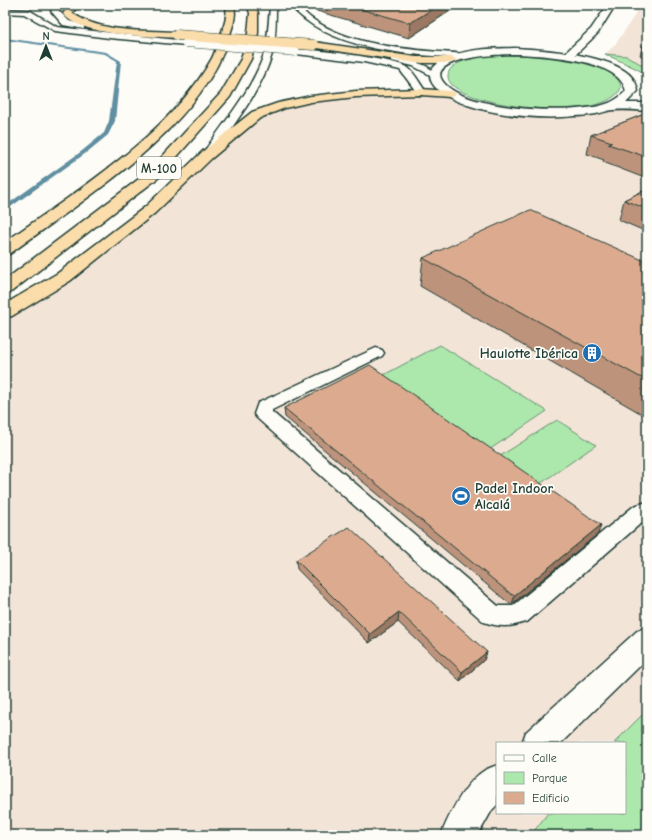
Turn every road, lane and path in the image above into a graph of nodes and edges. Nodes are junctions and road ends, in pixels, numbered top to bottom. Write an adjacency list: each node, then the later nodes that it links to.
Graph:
1 (34, 5): 10 (lane)
2 (60, 5): 13 (lane)
3 (75, 5): 13 (highway)
4 (230, 5): 12 (highway, M-100)
5 (251, 5): 27 (highway, M-100)
6 (273, 5): 25 (lane)
7 (293, 5): 15 (lane)
8 (609, 5): 16 (main road)
9 (5, 11): 10 (lane)
10 (26, 12): 21 (lane, bridge)
11 (222, 19): 12 (highway)
12 (225, 32): 26 (highway, M-100)
13 (175, 36): 14 (highway, bridge)
14 (312, 46): 17 (highway); 18 (lane)
15 (466, 56): 16 (main road); 17 (main road)
16 (568, 56): 19 (main road)
17 (452, 60): 18 (main road)
18 (435, 74): 22 (main road)
19 (630, 83): 20 (main road); 23 (main road)
20 (641, 88)
21 (421, 92): 22 (highway); 25 (highway)
22 (450, 94): 23 (main road)
23 (612, 106): 24 (main road)
24 (647, 108)
25 (206, 155): 28 (highway)
26 (5, 250)
27 (5, 288)
28 (5, 312)
29 (376, 353): 30 (lane)
30 (647, 510)
31 (647, 640): 32 (main road)
32 (539, 742)
33 (496, 783): 34 (main road)
34 (458, 835)

